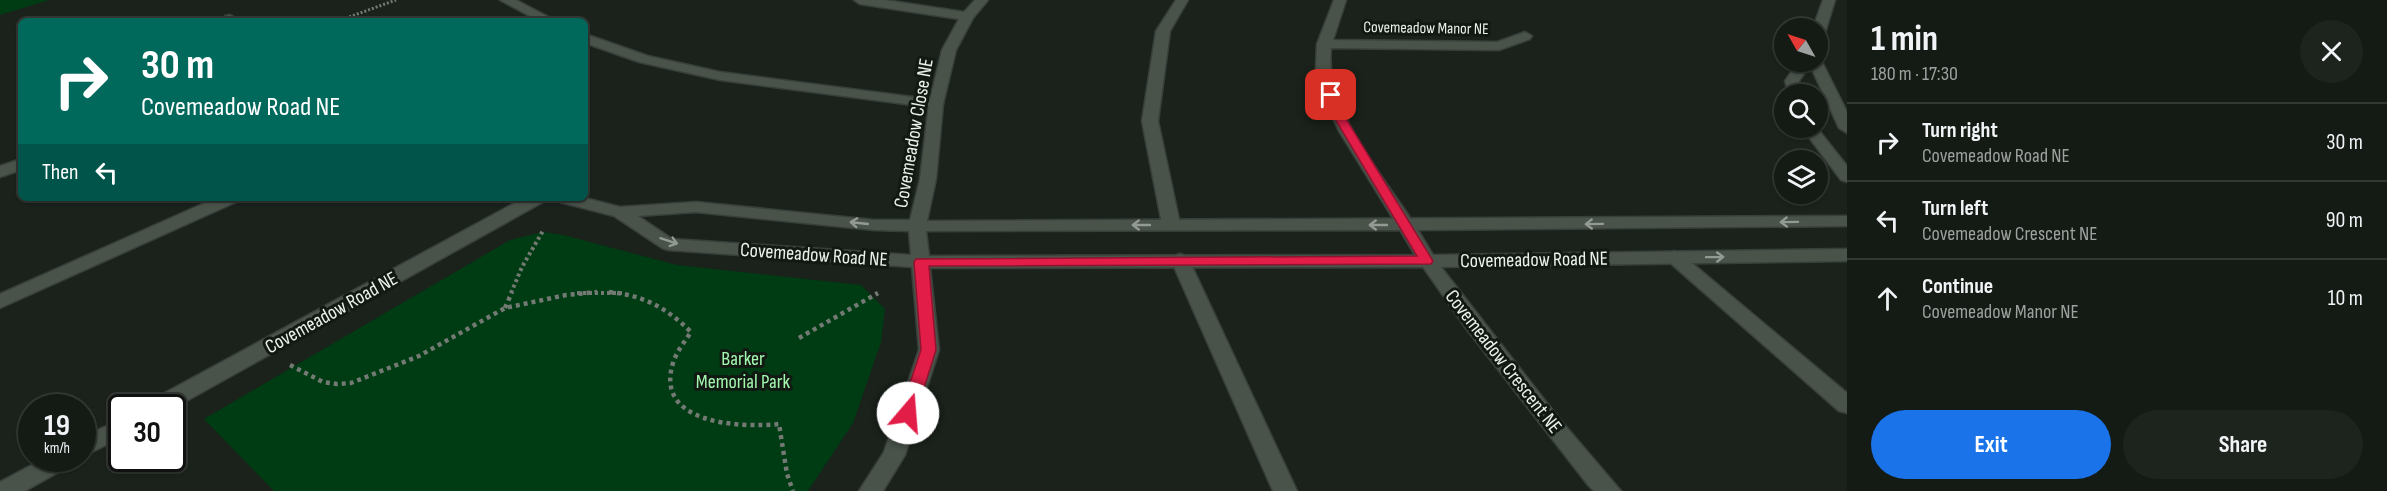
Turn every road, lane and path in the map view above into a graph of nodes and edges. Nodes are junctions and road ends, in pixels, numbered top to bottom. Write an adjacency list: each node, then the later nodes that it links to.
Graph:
1 (396, 0): 9 (path)
2 (506, 0): 10 (street)
3 (860, 0): 8 (street)
4 (982, 0): 8 (street, Covemeadow Close NE)
5 (1182, 0): 27 (street)
6 (1340, 0): 14 (street, Covemeadow Manor NE)
7 (1829, 0): 11 (street)
8 (967, 16): 16 (street, Covemeadow Close NE)
9 (346, 18)
10 (543, 18)
11 (1823, 18)
12 (1525, 36): 14 (street, Covemeadow Manor NE)
13 (588, 39): 16 (street)
14 (1324, 44): 28 (street, Covemeadow Manor NE)
15 (1820, 72): 17 (street)
16 (936, 104): 29 (street, Covemeadow Close NE)
17 (1847, 128)
18 (1817, 138): 21 (street)
19 (18, 165): 20 (street)
20 (0, 172)
21 (1847, 177)
22 (223, 201): 37 (street)
23 (532, 201): 41 (street, Covemeadow Road NE)
24 (578, 201): 25 (street, Covemeadow Road NE)
25 (620, 212): 29 (street, Covemeadow Road NE, one-way to 25); 35 (street, Covemeadow Road NE, one-way to 35)
26 (1847, 221): 28 (street, Covemeadow Road NE, one-way to 28)
27 (1171, 224): 28 (street, Covemeadow Road NE, one-way to 27); 29 (street, Covemeadow Road NE, one-way to 29)
28 (1406, 225): 34 (street, Covemeadow Crescent NE)
29 (917, 226): 35 (street)
30 (544, 229): 38 (path)
31 (1847, 255): 32 (street, Covemeadow Road NE, one-way to 31)
32 (1674, 257): 34 (street, Covemeadow Road NE); 42 (street)
33 (1180, 260): 34 (street, Covemeadow Road NE); 35 (street, Covemeadow Road NE); 47 (street)
34 (1426, 261): 48 (street, Covemeadow Crescent NE)
35 (921, 262): 46 (street)
36 (878, 293): 39 (path)
37 (0, 302)
38 (505, 308): 40 (path); 45 (path)
39 (799, 338)
40 (287, 363)
41 (181, 394)
42 (1847, 405)
43 (39, 472): 44 (street)
44 (5, 491)
45 (793, 491)
46 (872, 491)
47 (1285, 491)
48 (1610, 491)

